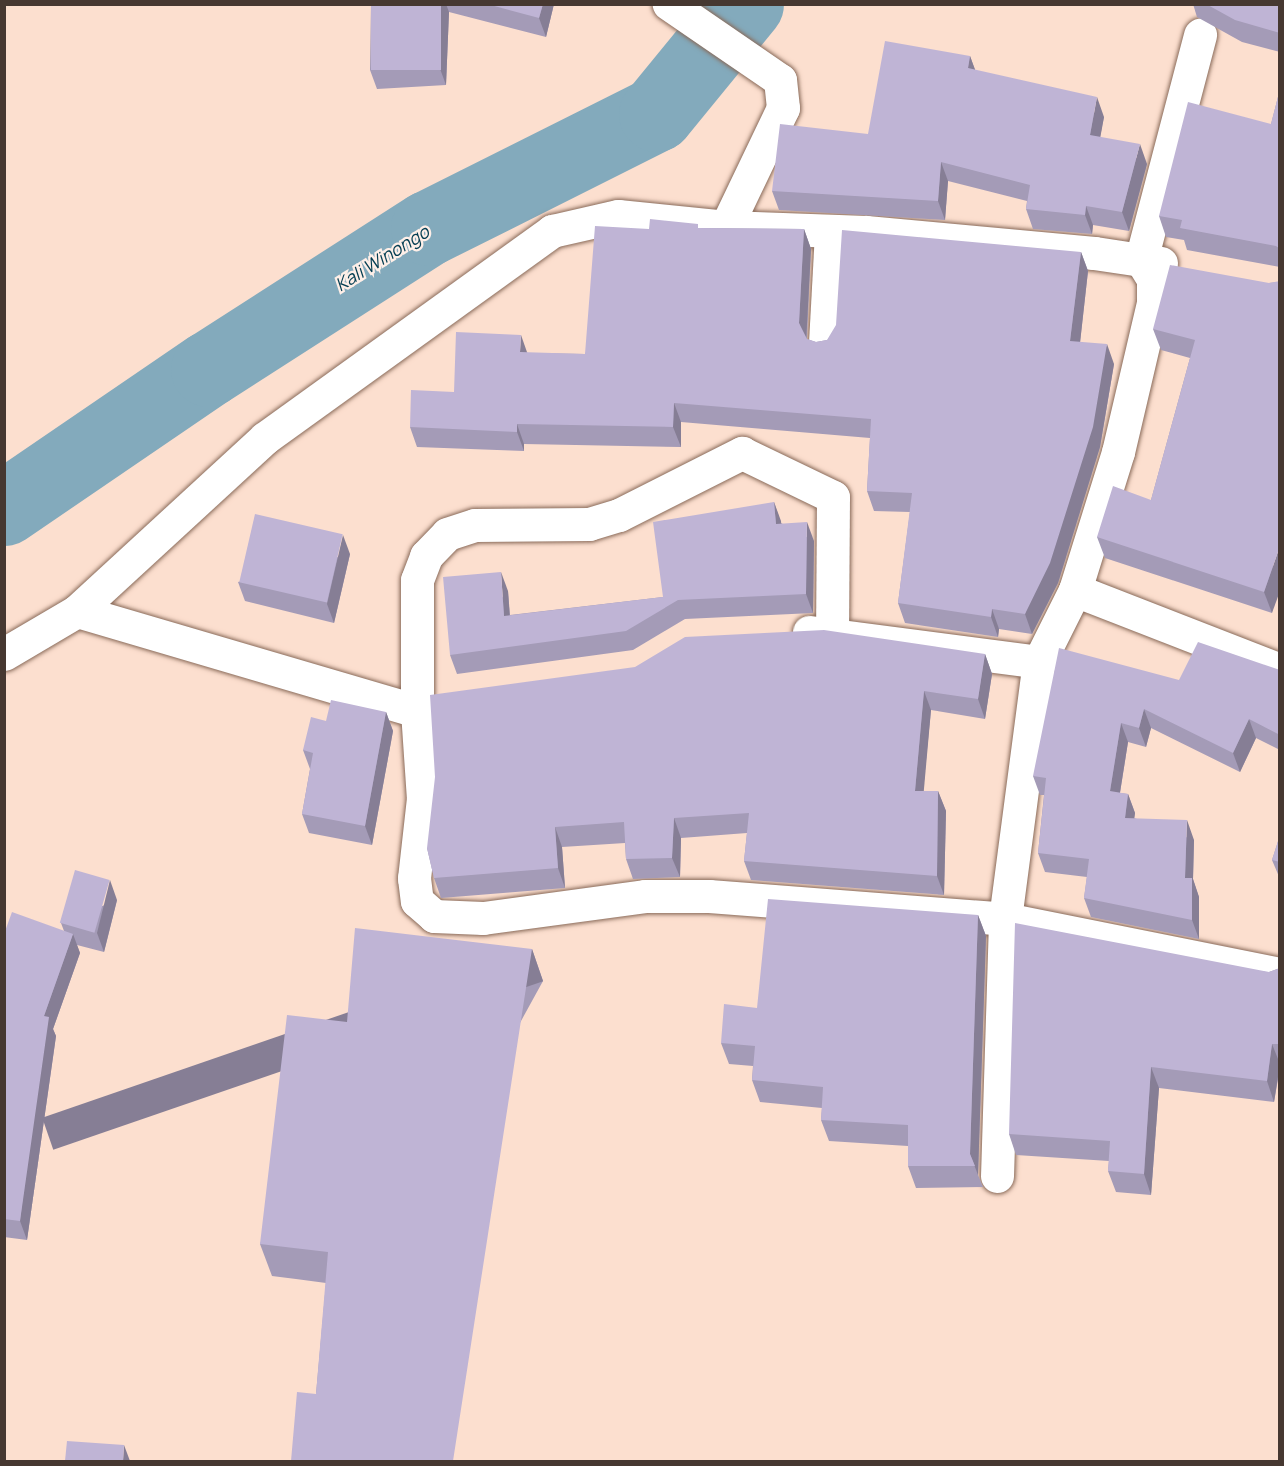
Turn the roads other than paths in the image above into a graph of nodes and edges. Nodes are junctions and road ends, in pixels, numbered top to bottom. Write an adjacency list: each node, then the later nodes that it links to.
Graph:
1 (669, 4): 3 (street)
2 (1200, 35): 5 (street)
3 (726, 227): 4 (street); 9 (street)
4 (831, 231): 5 (street); 7 (street)
5 (1141, 260): 6 (street); 8 (street)
6 (1187, 268)
7 (825, 344)
8 (1076, 590): 13 (street); 14 (street)
9 (77, 611): 12 (street); 16 (street)
10 (832, 631): 11 (street); 13 (street); 16 (street)
11 (776, 634)
12 (4, 654)
13 (1039, 662): 17 (street)
14 (1280, 670)
15 (451, 695): 16 (street)
16 (417, 705): 17 (street)
17 (1005, 919): 18 (street); 19 (street)
18 (1280, 974)
19 (997, 1176)

